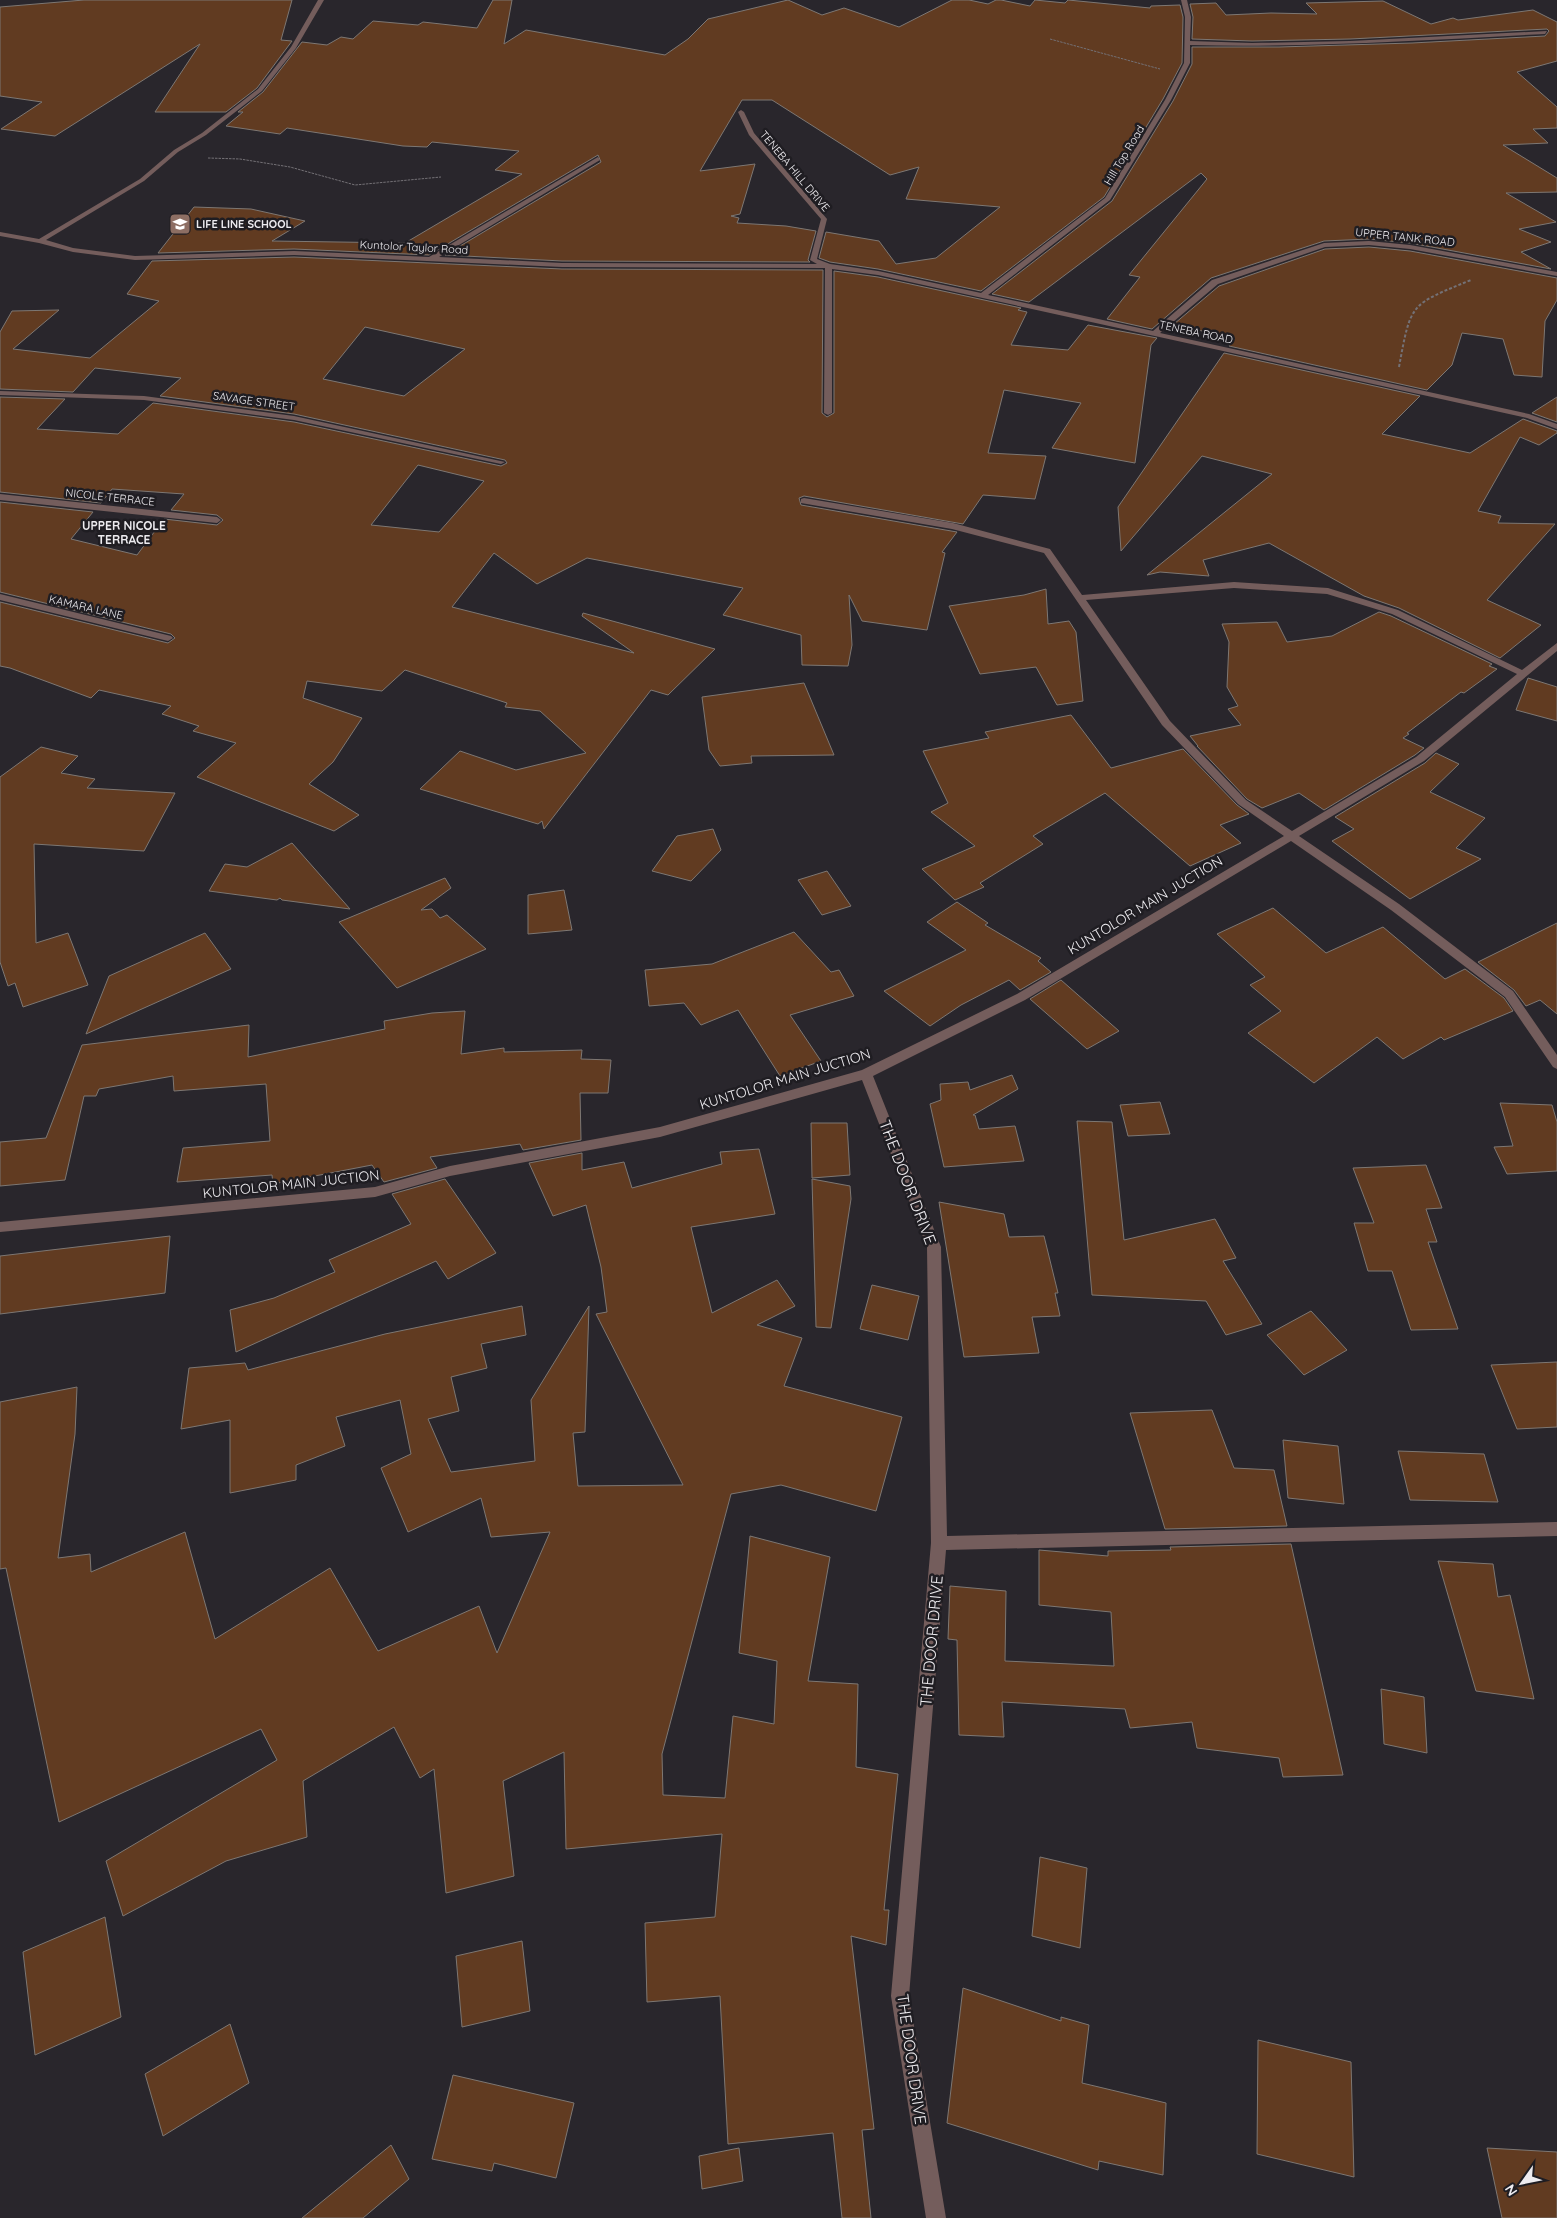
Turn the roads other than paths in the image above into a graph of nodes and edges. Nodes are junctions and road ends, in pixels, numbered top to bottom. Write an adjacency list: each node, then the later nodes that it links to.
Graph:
1 (321, 0): 8 (street)
2 (1184, 0): 4 (street, Hill Top Road)
3 (1545, 32): 4 (street)
4 (1188, 43): 12 (street, Hill Top Road)
5 (741, 112): 10 (street, TENEBA HILL DRIVE)
6 (598, 159): 9 (street)
7 (0, 234): 8 (street, Kuntolor Taylor Road)
8 (40, 241): 9 (street, Kuntolor Taylor Road)
9 (431, 259): 10 (street, Kuntolor Taylor Road)
10 (829, 266): 12 (street, TENEBA ROAD); 15 (street)
11 (1557, 274): 13 (street, UPPER TANK ROAD)
12 (982, 296): 13 (street, TENEBA ROAD)
13 (1154, 334): 16 (street, TENEBA ROAD)
14 (0, 393): 17 (street, SAVAGE STREET)
15 (828, 413)
16 (1557, 427)
17 (500, 462)
18 (0, 497): 20 (street, NICOLE TERRACE)
19 (804, 501): 22 (street)
20 (217, 520)
21 (0, 598): 23 (street, KAMARA LANE)
22 (1078, 598): 25 (street); 26 (street)
23 (168, 638)
24 (1557, 646): 25 (street, KUNTOLOR MAIN JUCTION)
25 (1524, 674): 26 (street, KUNTOLOR MAIN JUCTION)
26 (1291, 836): 27 (street); 28 (street, KUNTOLOR MAIN JUCTION)
27 (1557, 1064)
28 (866, 1074): 29 (street, KUNTOLOR MAIN JUCTION); 31 (street, THE DOOR DRIVE)
29 (0, 1227)
30 (1557, 1529): 31 (street)
31 (939, 1542): 32 (street, THE DOOR DRIVE)
32 (936, 2218)

